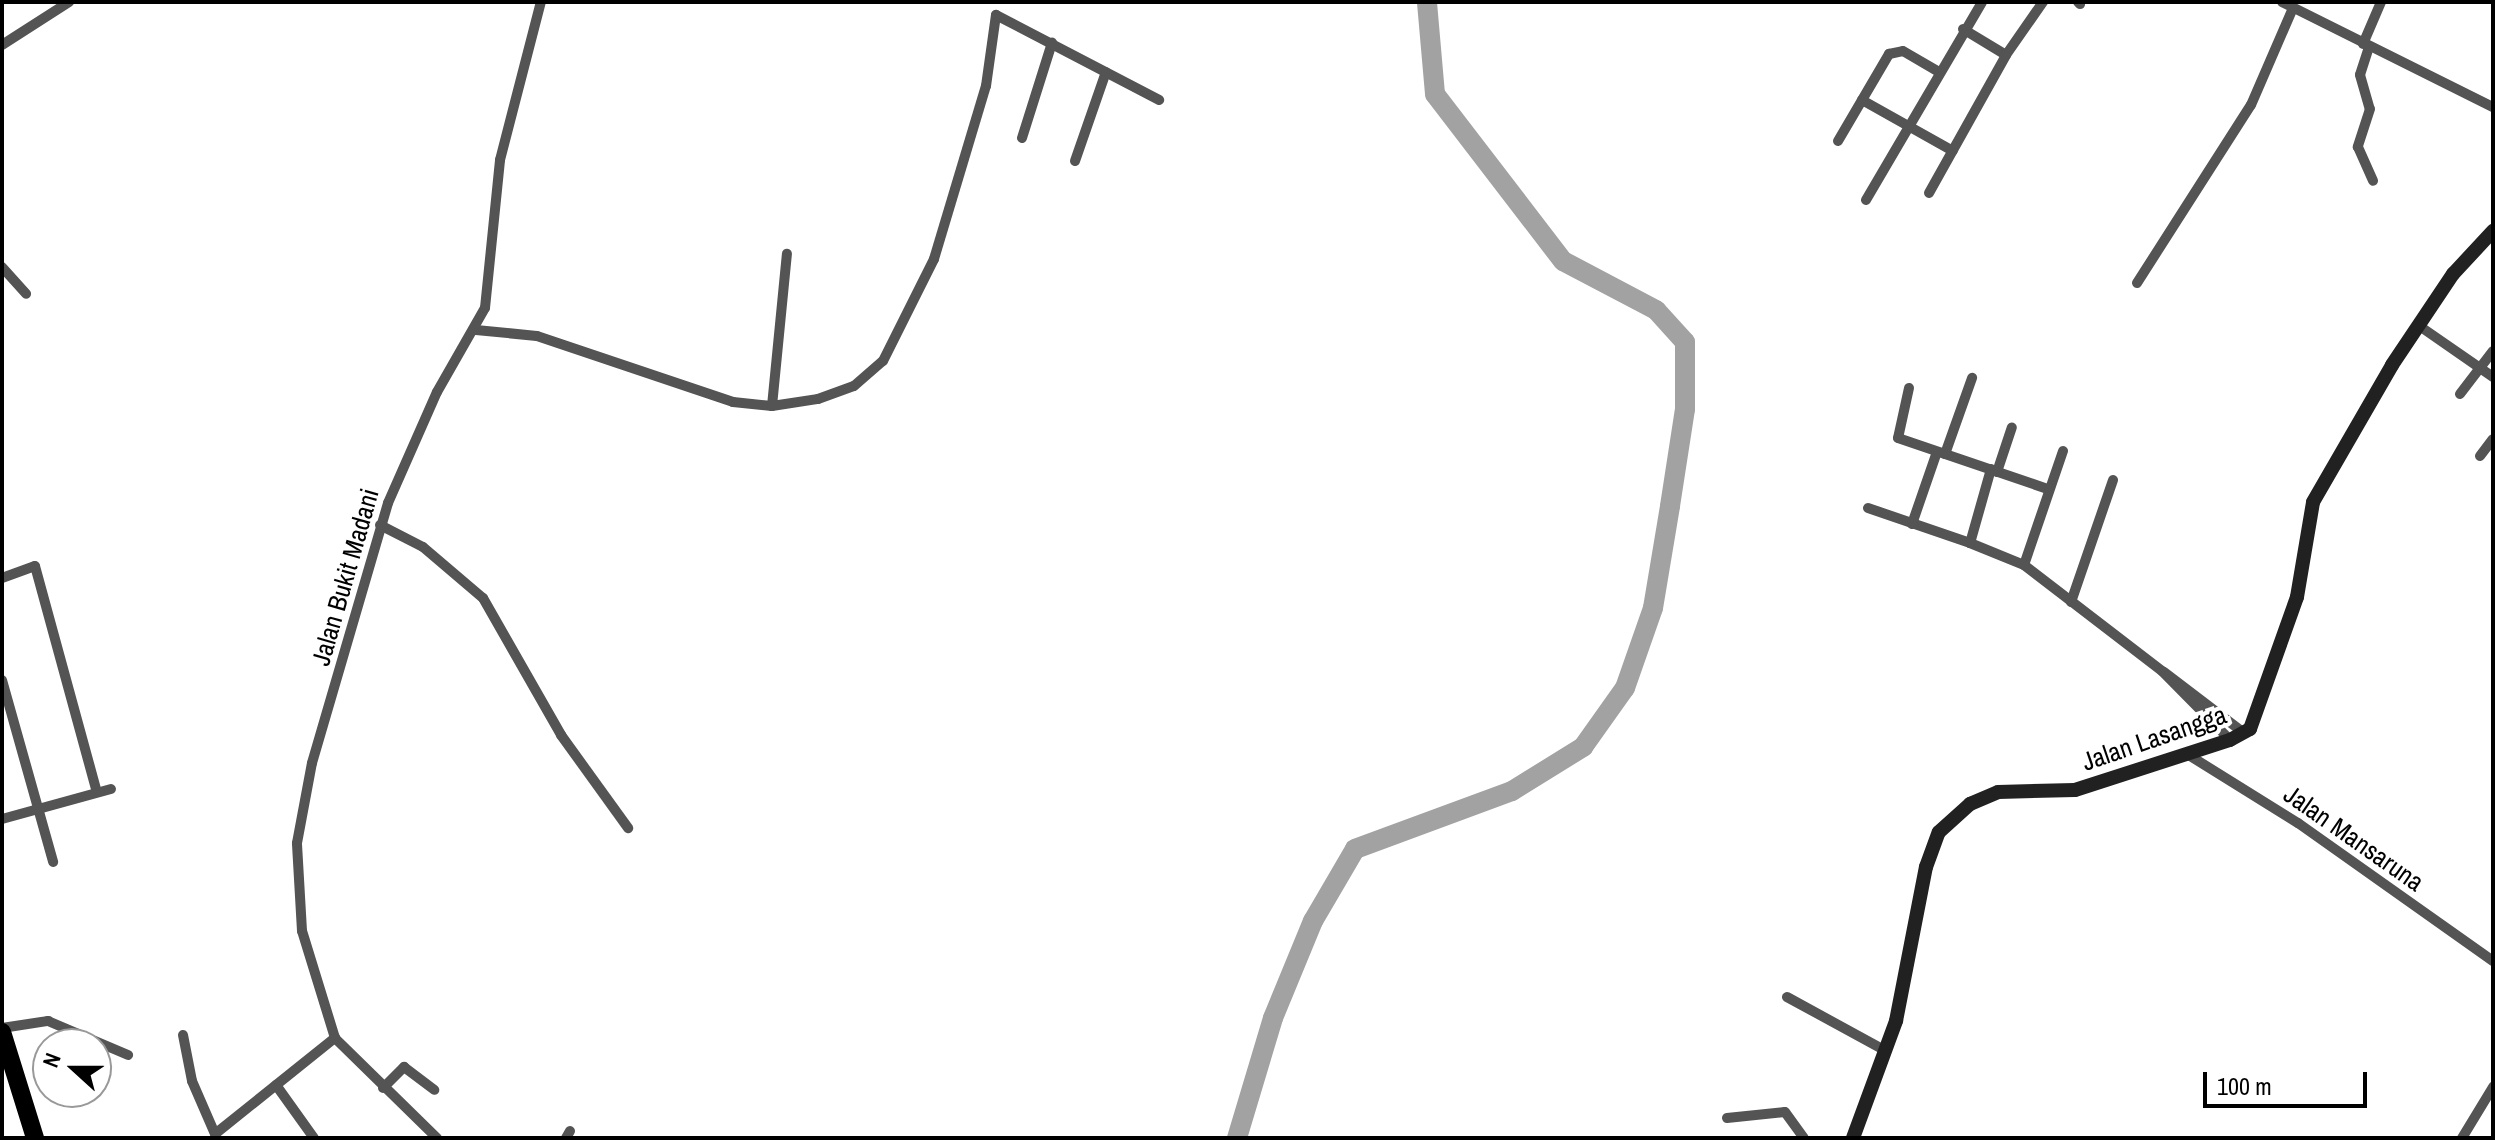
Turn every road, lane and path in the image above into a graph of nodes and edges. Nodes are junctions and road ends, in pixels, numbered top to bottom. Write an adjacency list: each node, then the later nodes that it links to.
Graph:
1 (69, 2): 10 (street)
2 (541, 2): 32 (street, Jalan Bukit Madani)
3 (1982, 2): 8 (street)
4 (2043, 2): 12 (street)
5 (2282, 2): 7 (street)
6 (2381, 2): 11 (street)
7 (2293, 8): 11 (street); 29 (street)
8 (1963, 29): 12 (street); 14 (street)
9 (1052, 43): 13 (street); 19 (street); 39 (street)
10 (2, 45)
11 (2366, 46): 17 (street); 23 (street)
12 (2006, 55): 21 (street)
13 (1106, 72): 15 (street); 22 (street)
14 (1939, 72): 16 (street); 18 (street)
15 (1159, 100)
16 (1862, 100): 18 (street); 20 (street)
17 (2493, 107)
18 (1909, 125): 21 (street); 25 (street)
19 (1022, 138)
20 (1838, 141)
21 (1953, 151): 24 (street)
22 (1075, 161)
23 (2373, 181)
24 (1929, 193)
25 (1866, 200)
26 (2493, 231): 31 (street, Jalan Lasangga)
27 (787, 254): 39 (street)
28 (2, 267): 30 (street)
29 (2137, 283)
30 (26, 294)
31 (2418, 325): 34 (street); 56 (street, Jalan Lasangga)
32 (476, 330): 39 (street); 50 (street, Jalan Bukit Madani)
33 (2493, 351): 34 (street)
34 (2480, 368): 35 (street); 38 (street)
35 (2493, 377)
36 (1972, 378): 43 (street)
37 (1909, 388): 43 (street)
38 (2460, 394)
39 (772, 406)
40 (2012, 427): 45 (street)
41 (2493, 439): 44 (street)
42 (2063, 451): 47 (street)
43 (1941, 453): 45 (street); 49 (street)
44 (2480, 456)
45 (1994, 471): 47 (street); 51 (street)
46 (2113, 480): 54 (street)
47 (2048, 489): 52 (street)
48 (1868, 508): 49 (street)
49 (1912, 524): 51 (street)
50 (380, 525): 62 (street); 68 (street, Jalan Bukit Madani)
51 (1970, 543): 52 (street)
52 (2024, 565): 54 (street)
53 (2, 578): 59 (street)
54 (2071, 602): 56 (street)
55 (2, 680): 60 (street)
56 (2237, 737): 57 (street, Jalan Lasangga)
57 (2187, 754): 64 (street, Jalan Mansaruna); 69 (street, Jalan Lasangga)
58 (111, 789): 59 (street)
59 (97, 792): 60 (street)
60 (39, 809): 61 (street); 63 (street)
61 (2, 819)
62 (628, 828)
63 (53, 862)
64 (2493, 961)
65 (1787, 997): 69 (street)
66 (2, 1030): 70 (street); 77 (highway)
67 (183, 1035): 76 (street)
68 (335, 1038): 71 (street); 73 (street, Jalan Bukit Madani)
69 (1886, 1051): 82 (street, Jalan Lasangga)
70 (128, 1055)
71 (276, 1085): 76 (street); 79 (street)
72 (2493, 1087): 83 (street)
73 (383, 1088): 74 (street); 80 (street, Jalan Bukit Madani)
74 (434, 1090)
75 (1727, 1118): 81 (street)
76 (216, 1136): 78 (street)
77 (35, 1138)
78 (203, 1138)
79 (314, 1138)
80 (437, 1138)
81 (1804, 1138)
82 (1853, 1138)
83 (2462, 1138)

